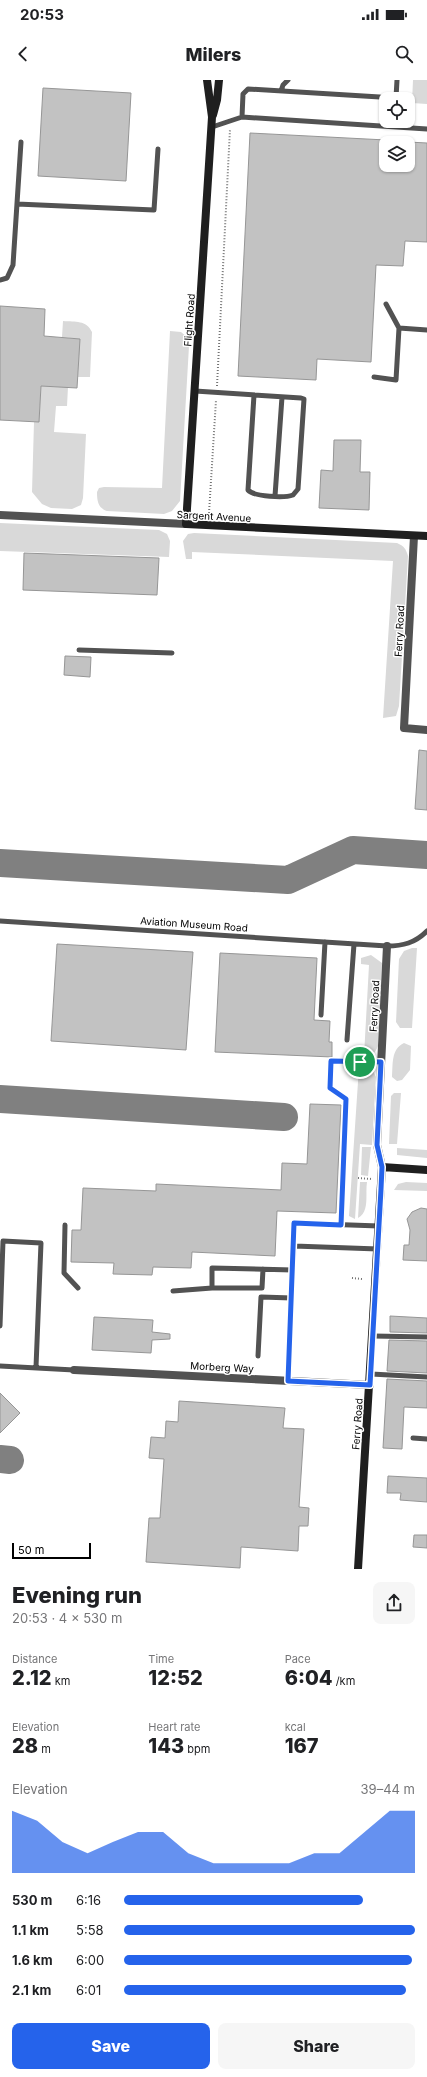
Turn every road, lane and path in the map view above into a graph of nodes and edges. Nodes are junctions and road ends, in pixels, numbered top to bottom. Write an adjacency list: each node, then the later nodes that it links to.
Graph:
1 (207, 80): 8 (street)
2 (219, 80): 8 (street)
3 (288, 80): 5 (lane)
4 (397, 80): 6 (lane)
5 (281, 91): 7 (lane); 9 (lane)
6 (396, 92)
7 (379, 97)
8 (212, 117): 12 (street, Flight Road)
9 (242, 117): 10 (lane); 11 (lane)
10 (231, 122): 12 (lane); 24 (path)
11 (379, 123)
12 (212, 127): 23 (street, Flight Road)
13 (415, 127): 14 (lane)
14 (427, 129)
15 (21, 142): 17 (lane)
16 (158, 149): 17 (lane)
17 (17, 204): 18 (lane)
18 (0, 280)
19 (386, 304): 20 (lane)
20 (399, 328): 21 (lane); 22 (lane)
21 (427, 330)
22 (374, 377)
23 (195, 391): 24 (lane); 30 (street, Flight Road)
24 (217, 392): 25 (lane); 28 (path)
25 (254, 395): 26 (lane); 27 (lane)
26 (282, 397): 27 (lane); 27 (lane)
27 (274, 496)
28 (209, 513)
29 (0, 515): 30 (street, Sargent Avenue)
30 (186, 524): 31 (street, Sargent Avenue)
31 (414, 536): 32 (street, Sargent Avenue); 35 (street, Ferry Road)
32 (427, 536)
33 (79, 650): 34 (lane)
34 (172, 653)
35 (427, 730)
36 (0, 921): 38 (lane, Aviation Museum Road)
37 (427, 931): 40 (lane, Aviation Museum Road)
38 (325, 942): 39 (lane, Aviation Museum Road); 41 (lane)
39 (354, 944): 40 (lane, Aviation Museum Road); 42 (lane)
40 (387, 946): 43 (street, Ferry Road)
41 (321, 1016)
42 (347, 1040)
43 (381, 1062): 44 (street, Ferry Road); 49 (lane)
44 (382, 1167): 45 (street); 47 (street, Ferry Road)
45 (427, 1170)
46 (358, 1178): 47 (path)
47 (381, 1180): 50 (street, Ferry Road)
48 (65, 1225): 57 (lane)
49 (341, 1225): 50 (lane); 51 (lane)
50 (379, 1226): 52 (street, Ferry Road)
51 (294, 1246): 52 (lane); 54 (lane)
52 (378, 1249): 62 (street, Ferry Road)
53 (263, 1269): 54 (lane); 58 (lane); 58 (lane)
54 (293, 1270): 60 (lane)
55 (352, 1278): 56 (path)
56 (362, 1279)
57 (78, 1288)
58 (212, 1288): 59 (lane)
59 (173, 1291)
60 (292, 1298): 64 (lane); 70 (lane)
61 (0, 1326): 66 (lane)
62 (373, 1336): 63 (lane); 68 (street, Ferry Road)
63 (427, 1337)
64 (258, 1356)
65 (0, 1366): 66 (lane)
66 (36, 1367): 67 (lane)
67 (74, 1370): 70 (street, Morberg Way)
68 (371, 1374): 69 (lane); 71 (street, Ferry Road)
69 (427, 1377)
70 (288, 1381): 71 (street, Morberg Way)
71 (370, 1385): 74 (street, Ferry Road)
72 (413, 1438): 73 (lane)
73 (427, 1438)
74 (358, 1569)

